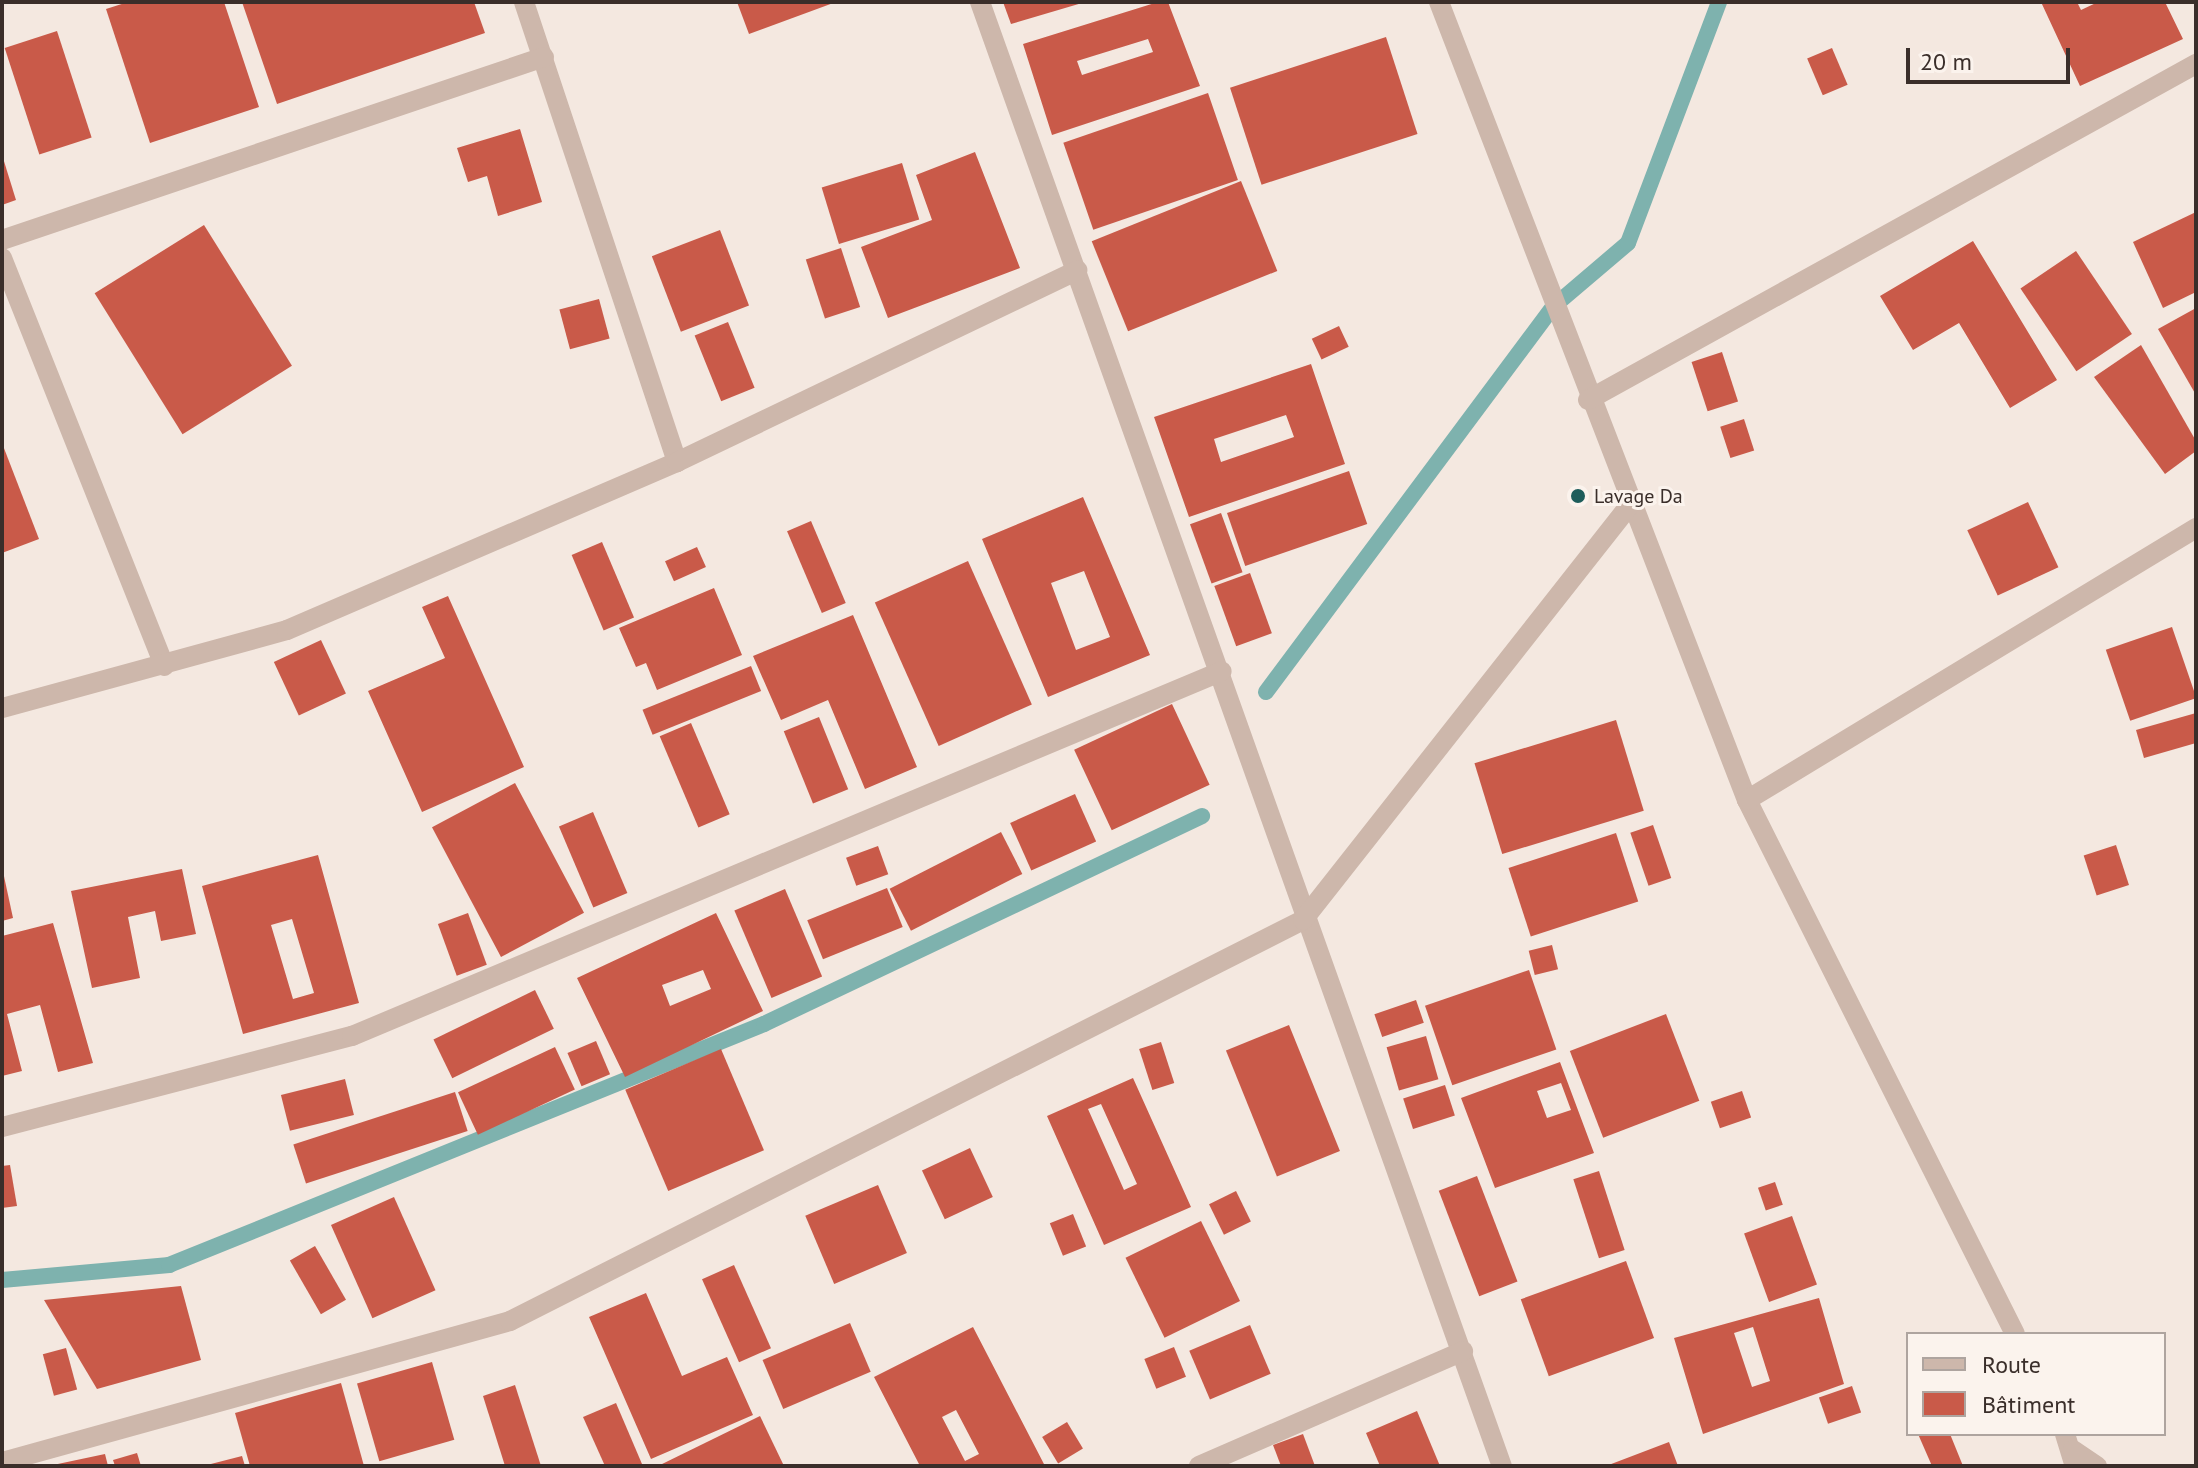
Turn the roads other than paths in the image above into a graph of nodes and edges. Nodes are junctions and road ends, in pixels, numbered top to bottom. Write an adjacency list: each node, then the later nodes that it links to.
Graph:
1 (524, 2): 4 (street)
2 (980, 2): 8 (street)
3 (1439, 2): 9 (street)
4 (544, 57): 6 (street); 10 (street)
5 (2196, 64): 9 (street)
6 (2, 240)
7 (2, 258): 13 (street)
8 (1077, 270): 10 (street); 14 (street)
9 (1588, 400): 11 (street)
10 (677, 462): 13 (street)
11 (1629, 506): 16 (street); 17 (street)
12 (2196, 528): 16 (street)
13 (164, 666): 15 (street)
14 (1222, 671): 17 (street); 18 (street)
15 (2, 708)
16 (1747, 800): 19 (street)
17 (1303, 920): 20 (street); 22 (street)
18 (2, 1127)
19 (2014, 1332)
20 (1463, 1351): 23 (street); 24 (street)
21 (2071, 1450): 25 (street)
22 (2, 1462)
23 (1199, 1466)
24 (1502, 1466)
25 (2097, 1466)

